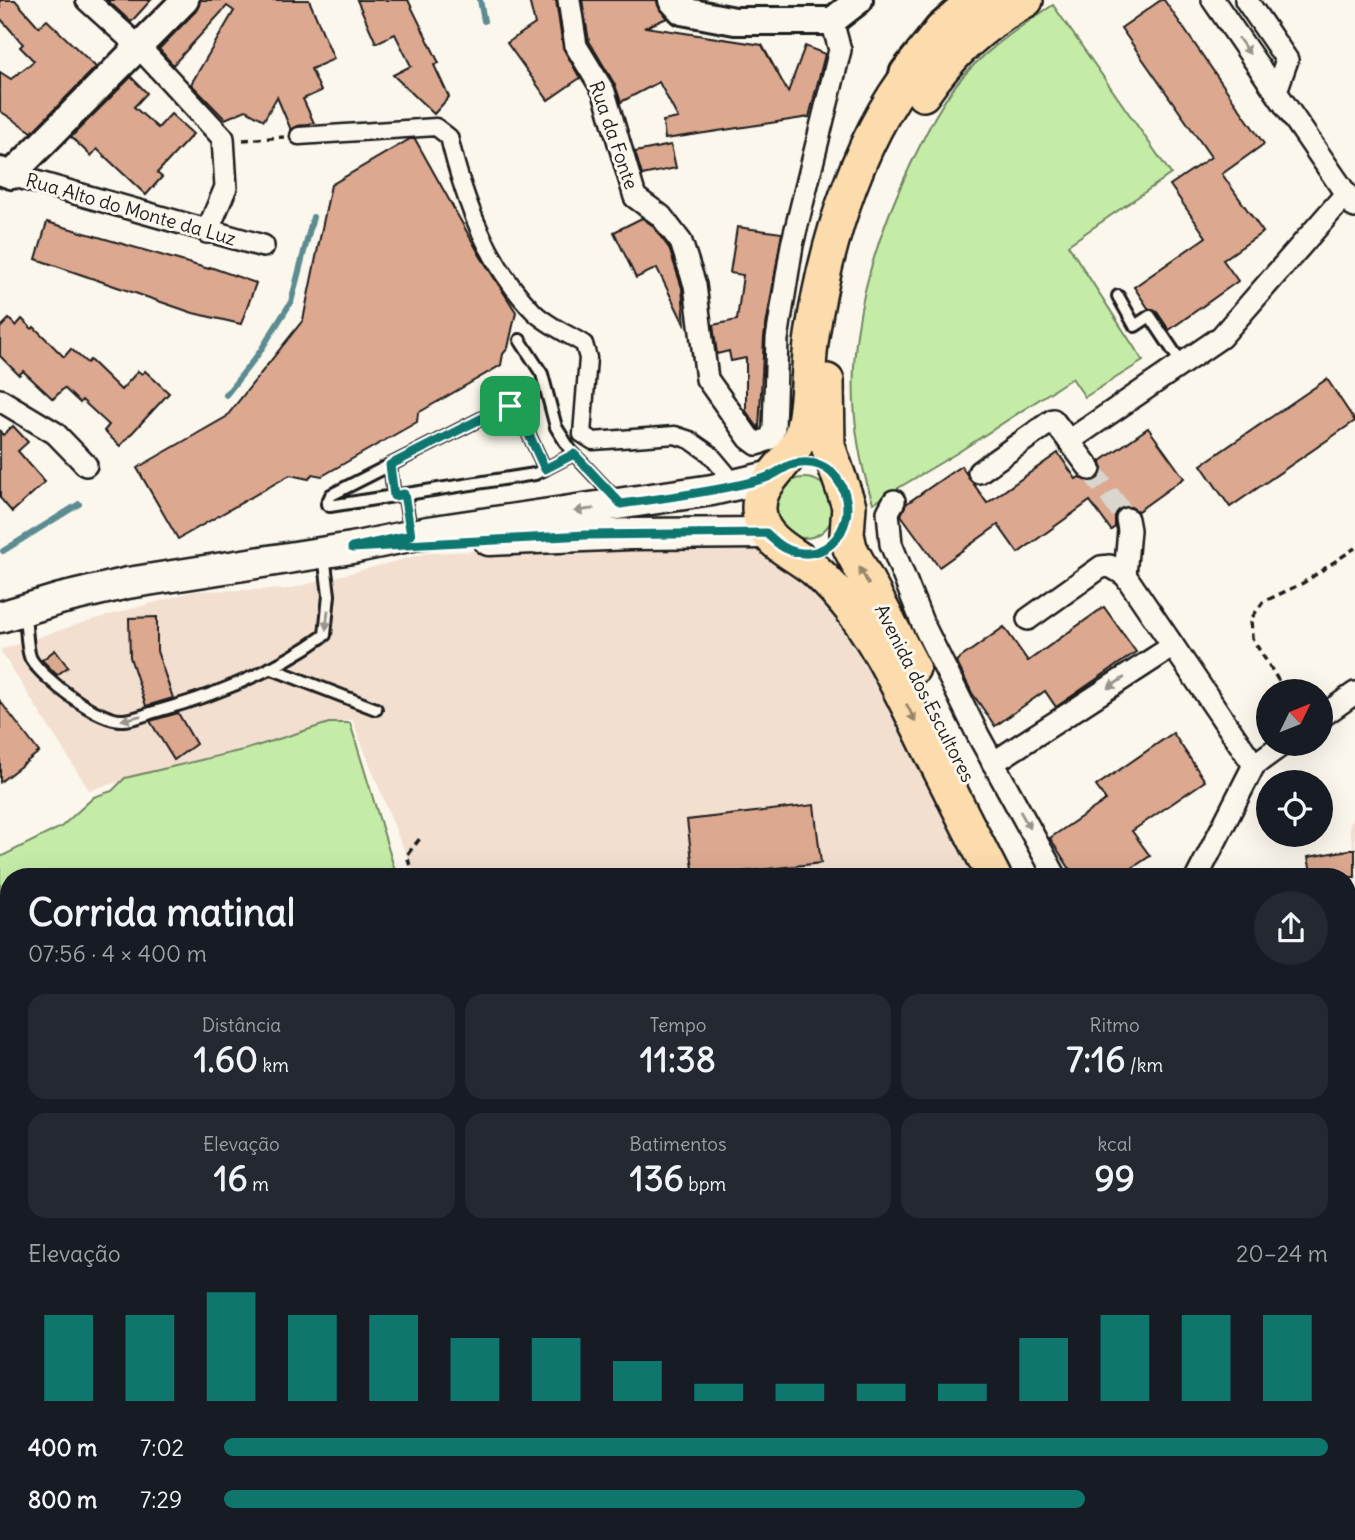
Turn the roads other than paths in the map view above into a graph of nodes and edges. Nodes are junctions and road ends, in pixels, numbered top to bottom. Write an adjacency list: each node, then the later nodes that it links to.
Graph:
1 (87, 0): 12 (street)
2 (185, 0): 12 (street)
3 (569, 0): 11 (street, Rua da Fonte)
4 (672, 0): 11 (street)
5 (859, 0): 11 (street)
6 (979, 0): 13 (highway)
7 (993, 0): 13 (main road)
8 (1026, 0): 34 (main road, Avenida dos Escultores)
9 (1213, 0): 14 (street, one-way to 14)
10 (1246, 0): 14 (street)
11 (832, 21)
12 (139, 47): 16 (street); 18 (street)
13 (909, 75): 30 (main road)
14 (1276, 91): 17 (street)
15 (299, 136): 32 (street)
16 (5, 173): 18 (street, Rua Alto do Monte da Luz)
17 (1350, 200): 22 (street)
18 (207, 232): 19 (street, Rua Alto do Monte da Luz)
19 (262, 246)
20 (1118, 296): 22 (lane)
21 (520, 340): 25 (lane)
22 (1182, 364): 24 (street)
23 (0, 400): 26 (street)
24 (1069, 441): 29 (street); 31 (street)
25 (574, 454): 28 (lane); 36 (lane)
26 (86, 465)
27 (390, 465): 28 (lane); 33 (lane); 33 (lane)
28 (545, 469): 33 (lane)
29 (1090, 469)
30 (777, 472): 32 (main road); 34 (main road); 39 (main road)
31 (979, 472)
32 (730, 487): 36 (main road)
33 (399, 495): 38 (lane)
34 (847, 499): 39 (main road); 53 (main road, Avenida dos Escultores, one-way to 34)
35 (894, 501): 50 (street)
36 (621, 504): 38 (main road, one-way to 38)
37 (1128, 519): 41 (street)
38 (411, 535): 40 (main road)
39 (774, 539): 40 (main road); 52 (main road, Avenida dos Escultores, one-way to 52)
40 (338, 550): 42 (main road); 45 (lane, one-way to 45)
41 (1125, 575): 43 (street); 44 (street)
42 (12, 613): 45 (lane, one-way to 42)
43 (1028, 620)
44 (1173, 646): 50 (street, one-way to 50); 51 (street)
45 (270, 668): 48 (lane)
46 (1355, 692): 47 (street)
47 (1334, 707)
48 (376, 709)
49 (1266, 756): 51 (street)
50 (993, 763): 54 (street, one-way to 54)
51 (1254, 765): 55 (street)
52 (989, 868)
53 (1014, 868)
54 (1051, 868)
55 (1202, 868)

